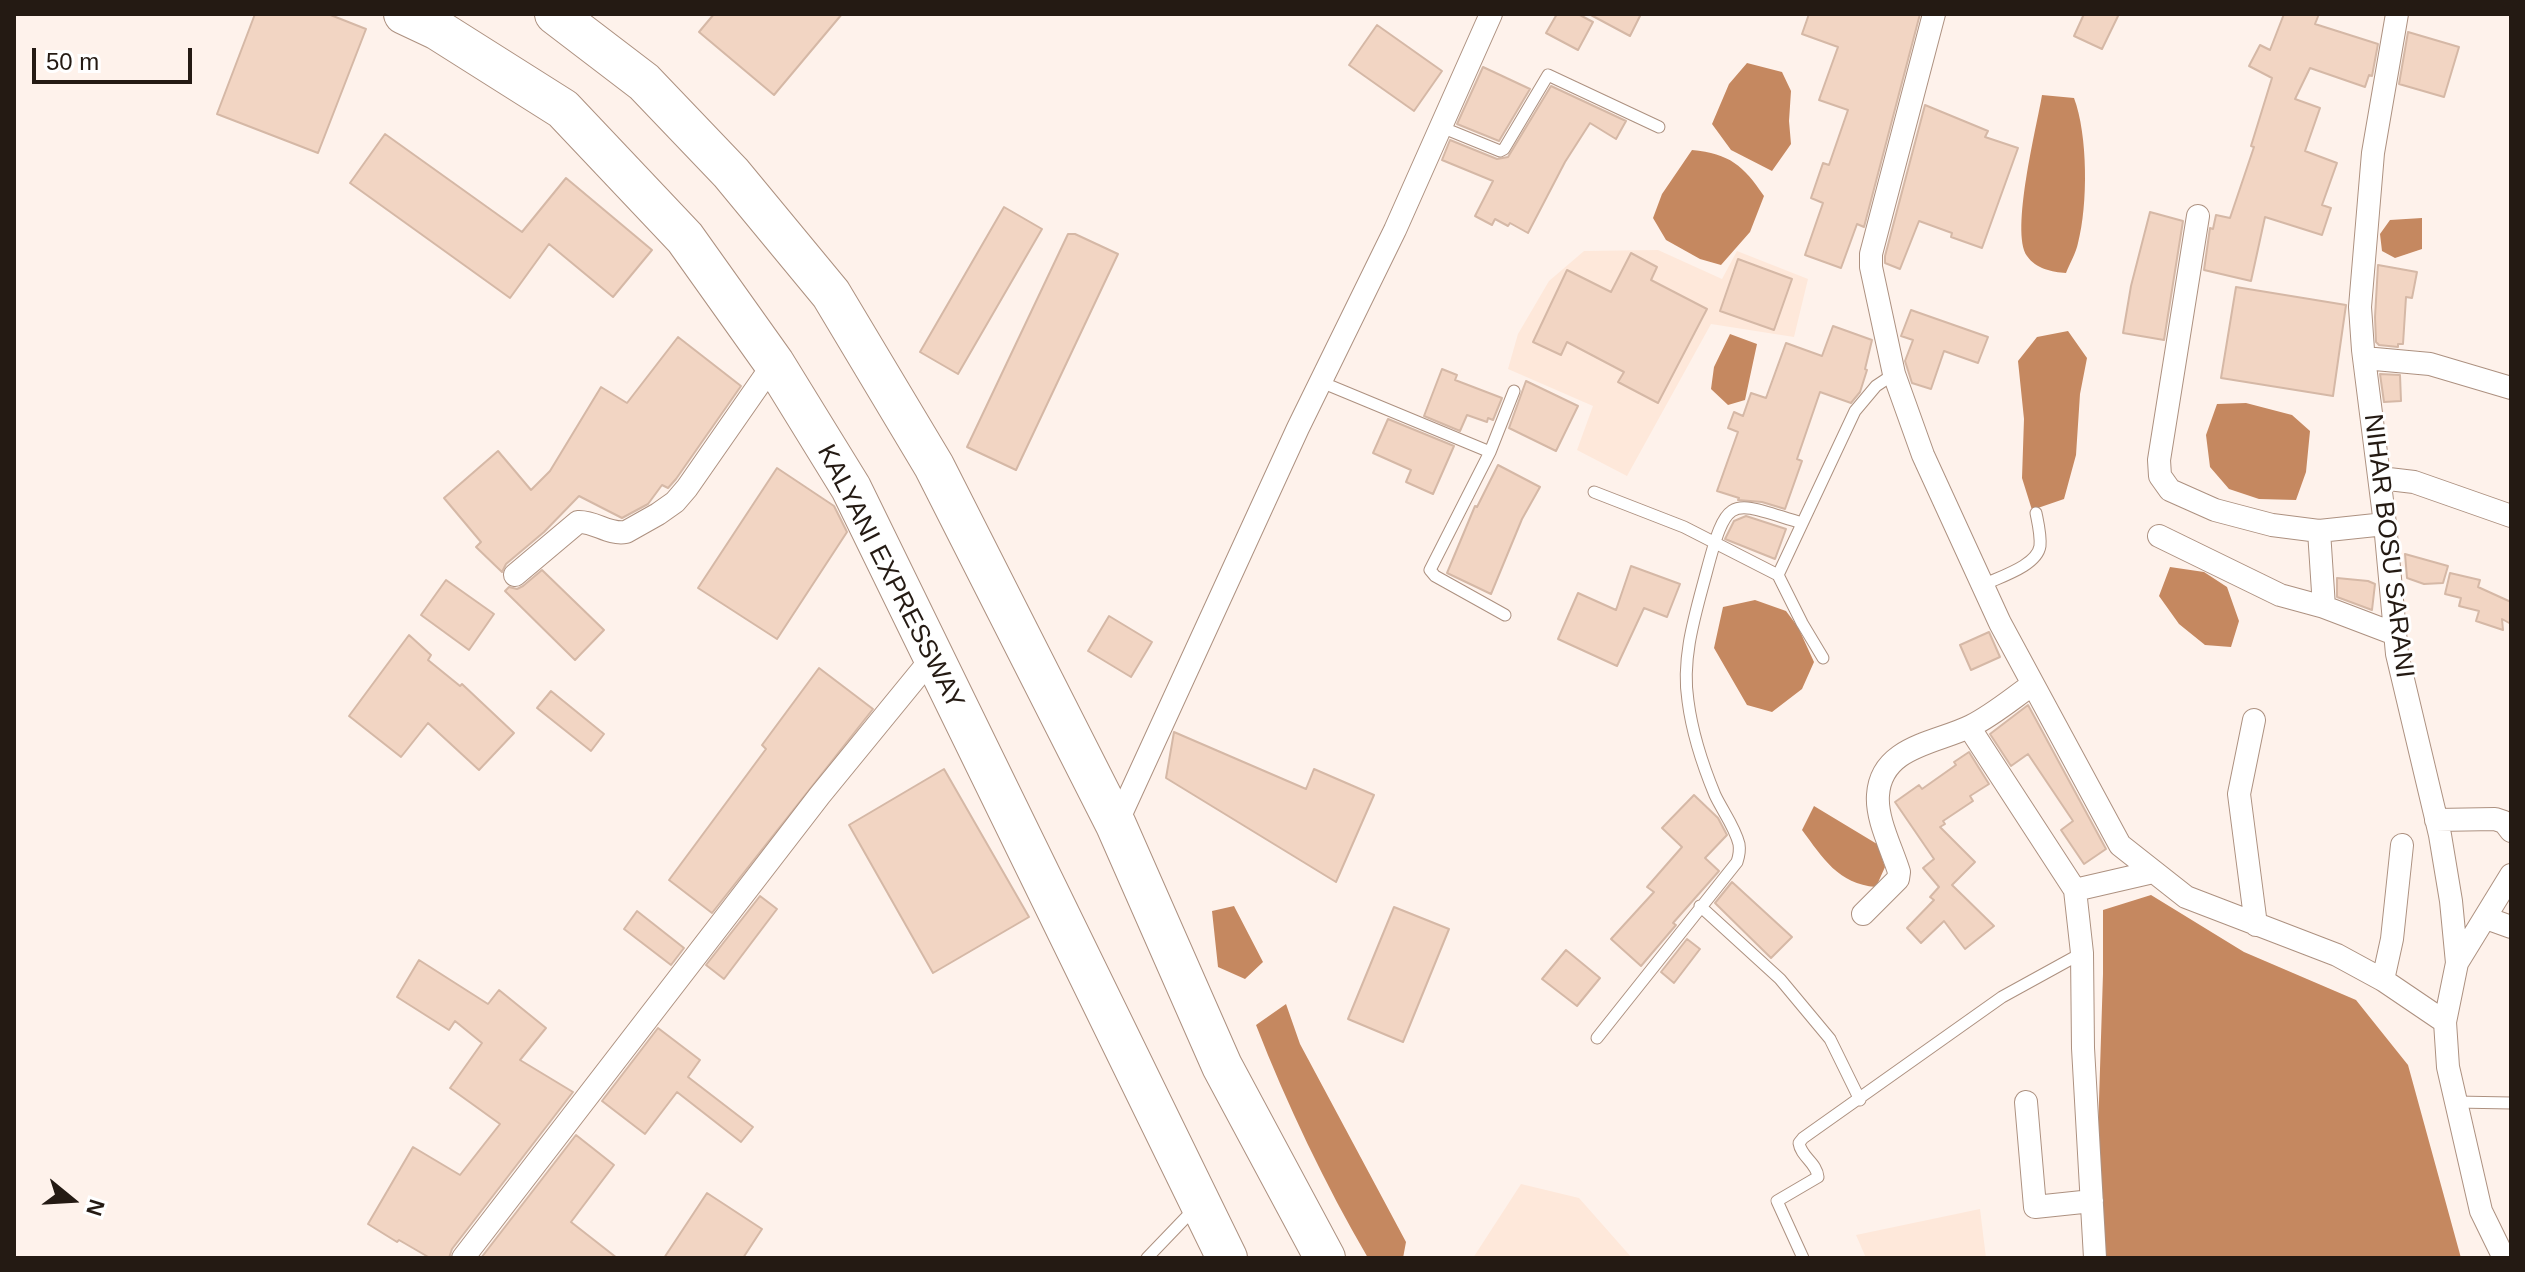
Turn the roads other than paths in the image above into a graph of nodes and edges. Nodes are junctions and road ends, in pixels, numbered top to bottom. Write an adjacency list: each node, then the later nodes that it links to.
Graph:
1 (404, 14): 10 (highway, KALYANI EXPRESSWAY)
2 (555, 14): 37 (highway)
3 (1491, 14): 6 (street)
4 (1934, 14): 11 (street)
5 (2397, 14): 9 (street, NIHAR BOSU SARANI)
6 (1441, 127): 7 (lane); 12 (street)
7 (1659, 127)
8 (2198, 216): 22 (street)
9 (2364, 358): 13 (street); 16 (street, NIHAR BOSU SARANI)
10 (774, 363): 25 (street); 31 (highway, KALYANI EXPRESSWAY)
11 (1894, 374): 20 (lane); 27 (street)
12 (1321, 382): 15 (lane); 37 (street)
13 (2511, 388)
14 (1514, 391): 15 (lane)
15 (1490, 452): 29 (lane)
16 (2380, 478): 19 (street); 21 (street, NIHAR BOSU SARANI)
17 (1594, 492): 24 (lane)
18 (2036, 513): 27 (lane)
19 (2511, 516)
20 (1802, 523): 24 (lane); 26 (lane)
21 (2385, 524): 22 (street); 30 (street, NIHAR BOSU SARANI)
22 (2319, 531): 28 (street)
23 (2159, 536): 28 (street)
24 (1714, 543): 26 (lane); 43 (lane)
25 (515, 575)
26 (1778, 575): 32 (lane)
27 (1983, 585): 33 (street)
28 (2324, 607): 30 (street)
29 (1505, 615)
30 (2395, 634): 36 (street, NIHAR BOSU SARANI)
31 (932, 658): 57 (highway, KALYANI EXPRESSWAY); 59 (street)
32 (1823, 658)
33 (2033, 684): 35 (street); 40 (street)
34 (2254, 720): 46 (street)
35 (1969, 727): 42 (street); 44 (street)
36 (2436, 820): 38 (street); 49 (street, NIHAR BOSU SARANI)
37 (1116, 825): 62 (highway)
38 (2511, 831)
39 (2402, 845): 50 (street)
40 (2153, 872): 42 (street); 46 (street)
41 (2511, 875): 45 (street)
42 (2075, 890): 48 (street)
43 (1700, 906): 52 (lane); 53 (lane)
44 (1863, 914)
45 (2486, 918): 47 (street); 49 (street)
46 (2256, 925): 50 (street)
47 (2511, 927)
48 (2082, 953): 53 (lane); 58 (street)
49 (2457, 963): 51 (street, NIHAR BOSU SARANI)
50 (2383, 980): 51 (street)
51 (2445, 1022): 55 (street, NIHAR BOSU SARANI)
52 (1597, 1038)
53 (1860, 1100): 63 (lane)
54 (2026, 1102): 58 (street)
55 (2456, 1102): 56 (lane); 65 (street, NIHAR BOSU SARANI)
56 (2511, 1103)
57 (1200, 1201): 60 (lane); 61 (highway, KALYANI EXPRESSWAY)
58 (2092, 1201): 64 (street)
59 (463, 1258)
60 (1147, 1258)
61 (1227, 1258)
62 (1325, 1258)
63 (1803, 1258)
64 (2095, 1258)
65 (2504, 1258)

